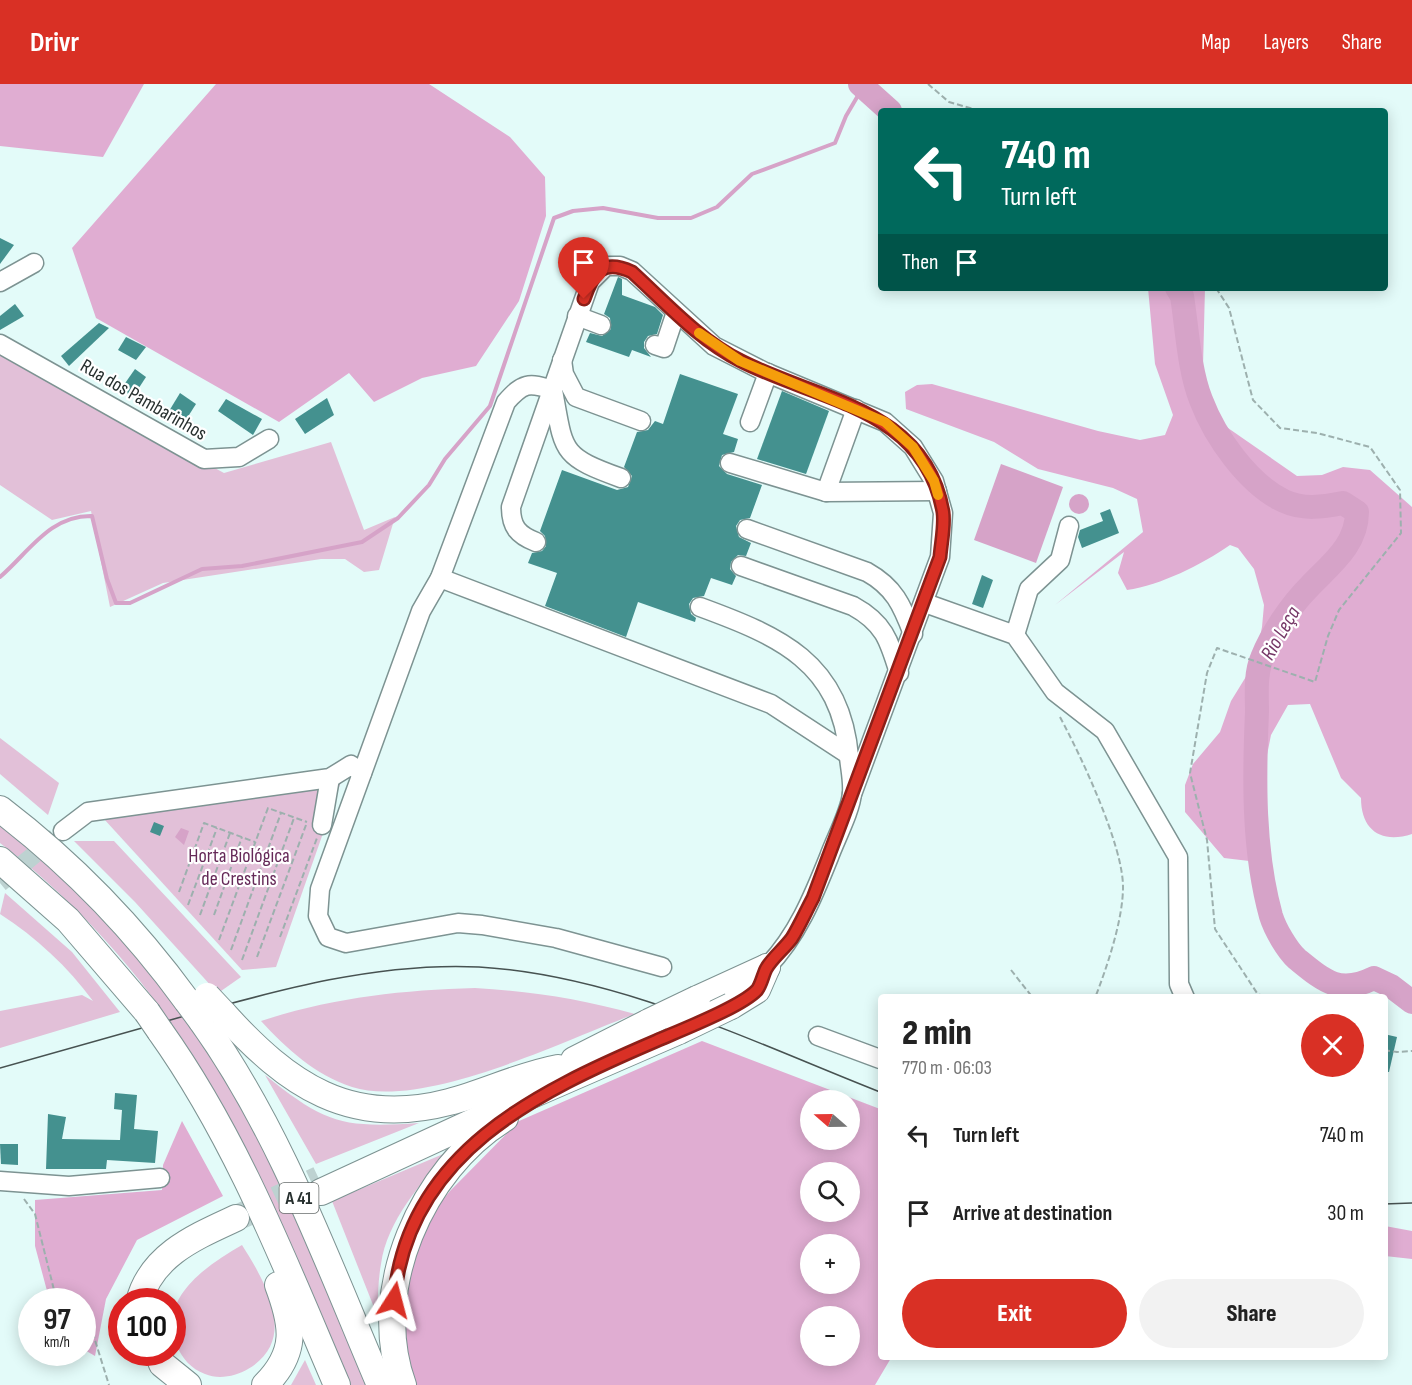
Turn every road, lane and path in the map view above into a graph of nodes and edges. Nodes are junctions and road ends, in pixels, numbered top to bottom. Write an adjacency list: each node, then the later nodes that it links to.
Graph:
1 (928, 84): 2 (path)
2 (970, 108)
3 (34, 263): 4 (street)
4 (0, 282)
5 (1218, 291): 62 (path)
6 (676, 312): 7 (street); 10 (street); 12 (street)
7 (578, 316): 8 (street); 11 (street)
8 (601, 325)
9 (0, 344): 17 (street, Rua dos Pambarinhos)
10 (655, 345)
11 (562, 359): 13 (street); 15 (street)
12 (768, 373): 14 (street); 16 (street)
13 (553, 390): 19 (street); 24 (street); 26 (street)
14 (856, 409): 20 (street); 21 (street)
15 (641, 421)
16 (750, 422)
17 (269, 439)
18 (730, 463): 21 (street)
19 (621, 478)
20 (937, 491): 21 (street); 27 (street)
21 (826, 492)
22 (1069, 526): 30 (street)
23 (747, 529): 29 (street)
24 (536, 542)
25 (741, 566): 31 (street)
26 (440, 579): 33 (street); 34 (street)
27 (925, 603): 29 (street); 30 (street)
28 (700, 607): 33 (street)
29 (913, 634): 31 (street)
30 (1015, 634): 32 (street)
31 (899, 673): 36 (street)
32 (1055, 692): 60 (path); 61 (street)
33 (849, 755): 36 (street)
34 (356, 769): 35 (street); 57 (street)
35 (330, 778): 40 (street); 42 (street)
36 (852, 794): 56 (street)
37 (0, 809): 63 (highway)
38 (280, 813): 39 (path); 45 (path); 53 (path)
39 (294, 818): 40 (path); 55 (path)
40 (316, 825): 51 (path); 54 (path)
41 (217, 828): 43 (path); 47 (path); 48 (path)
42 (63, 831)
43 (230, 832): 44 (path); 49 (path)
44 (242, 837): 45 (path); 50 (path)
45 (255, 842): 52 (path)
46 (0, 860): 72 (highway, A 41)
47 (179, 892)
48 (188, 905)
49 (200, 915)
50 (214, 915)
51 (280, 937)
52 (219, 940)
53 (231, 950)
54 (257, 957)
55 (242, 960)
56 (767, 967): 68 (highway, bridge); 68 (highway, bridge)
57 (662, 968)
58 (1011, 970): 59 (path)
59 (1030, 994)
60 (1096, 994)
61 (1183, 994)
62 (1259, 994)
63 (204, 1007): 68 (highway); 84 (highway, A 41)
64 (818, 1036): 67 (street)
65 (1412, 1050): 66 (path)
66 (1388, 1051)
67 (878, 1058)
68 (558, 1076): 71 (highway); 85 (highway)
69 (160, 1178): 70 (street)
70 (6, 1182): 73 (path)
71 (320, 1186)
72 (268, 1227): 82 (highway); 83 (highway, A 41)
73 (54, 1288)
74 (142, 1288): 75 (highway)
75 (163, 1288)
76 (96, 1343): 79 (path)
77 (146, 1366): 80 (highway)
78 (164, 1366): 81 (highway)
79 (110, 1385)
80 (159, 1385)
81 (188, 1385)
82 (265, 1385)
83 (337, 1385)
84 (380, 1385)
85 (403, 1385)

